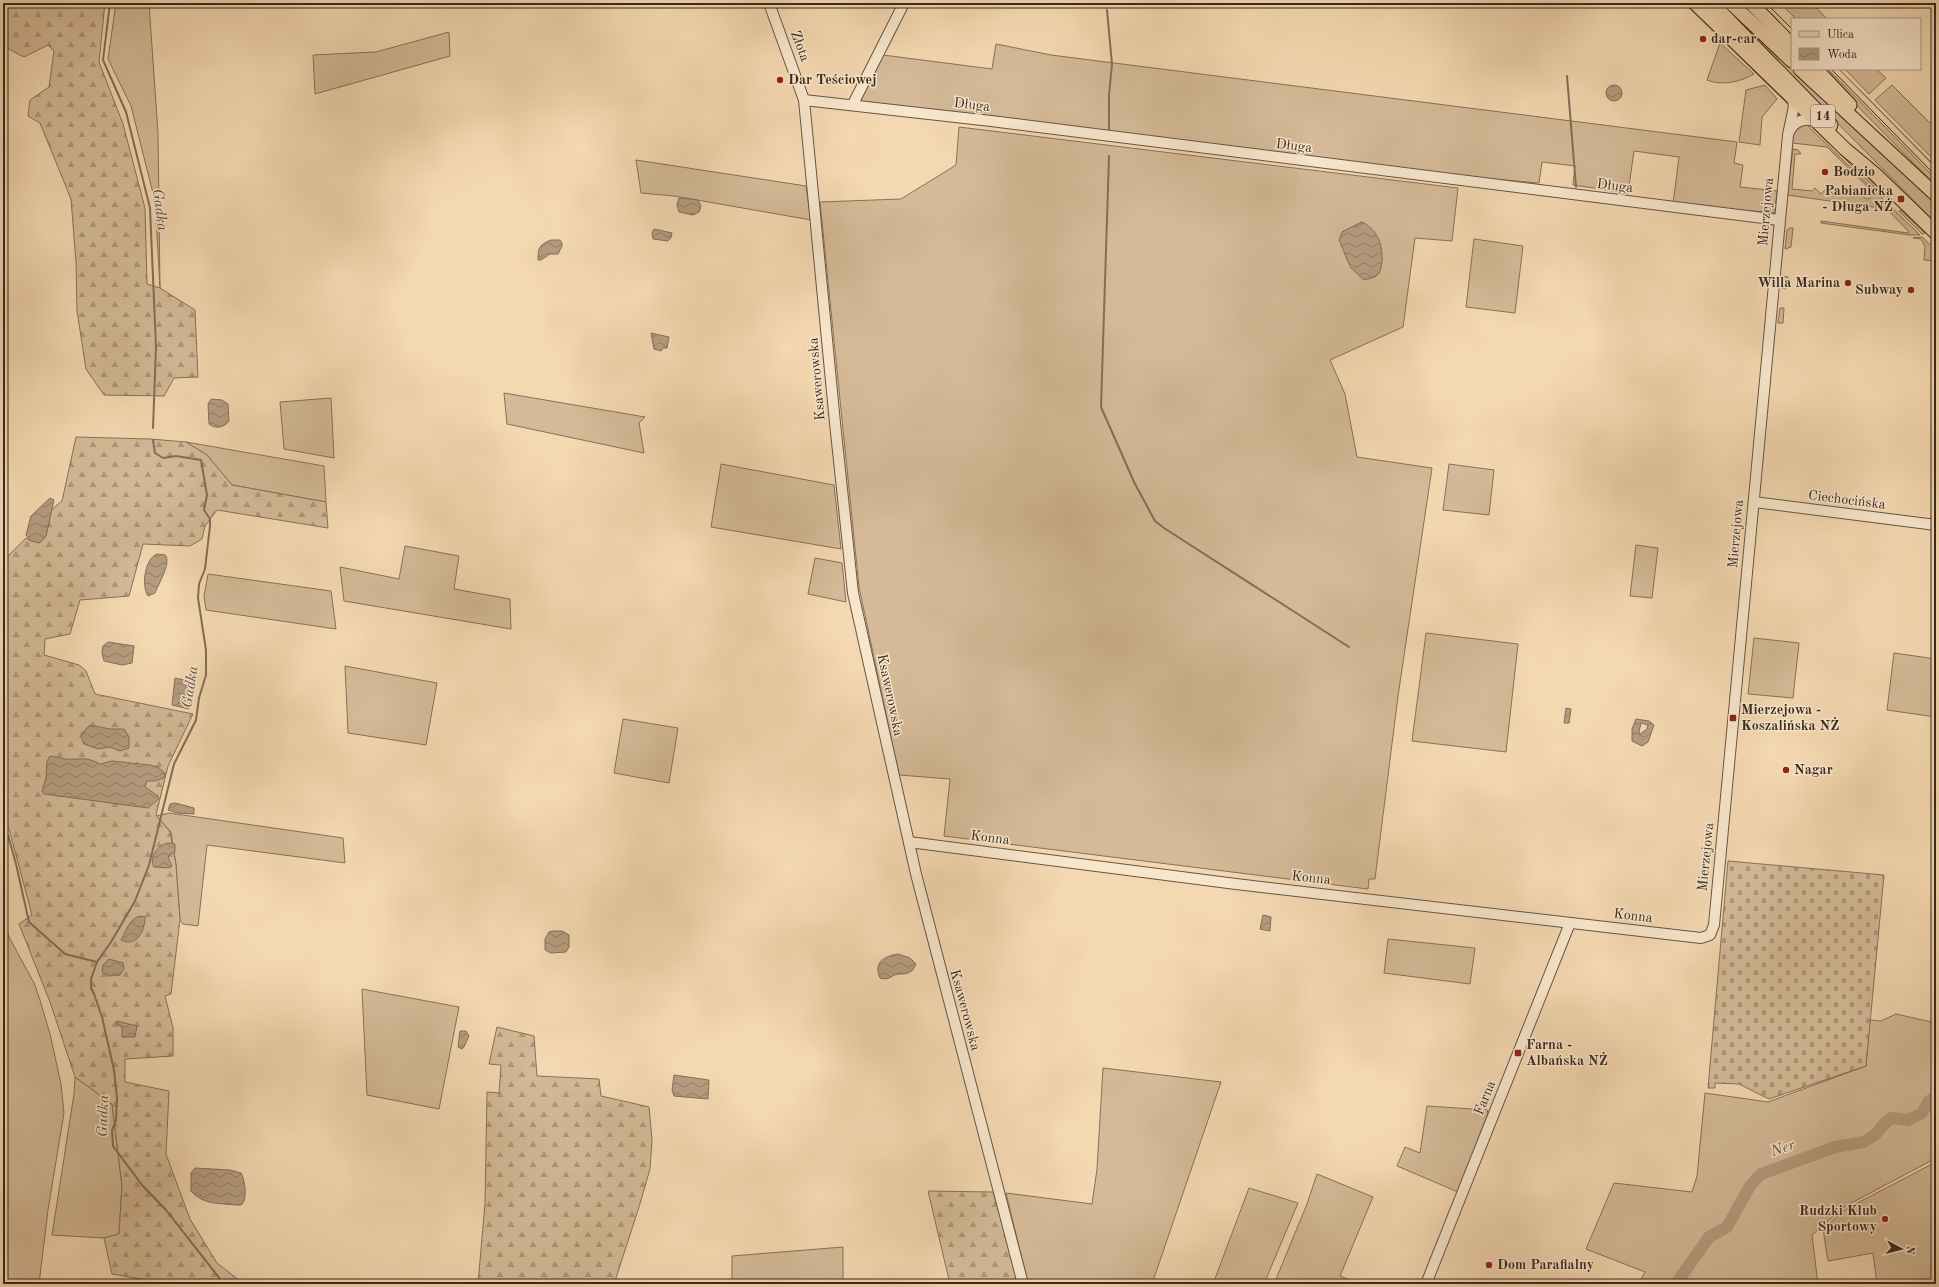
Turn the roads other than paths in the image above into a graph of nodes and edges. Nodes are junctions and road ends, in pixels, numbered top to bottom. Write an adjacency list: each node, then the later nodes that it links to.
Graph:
1 (769, 3): 12 (street, Złota)
2 (904, 3): 13 (street)
3 (1695, 3): 11 (main road)
4 (1712, 3): 17 (main road, 14)
5 (1731, 3): 8 (main road)
6 (1751, 3): 7 (main road)
7 (1791, 44)
8 (1791, 60)
9 (1801, 70): 16 (main road, 14)
10 (1817, 70): 16 (main road)
11 (1792, 98): 14 (main road); 15 (street, Mierzejowa)
12 (804, 100): 13 (street, Długa); 23 (street, Ksawerowska)
13 (853, 104): 19 (street, Długa)
14 (1816, 122): 15 (street); 17 (main road)
15 (1788, 135): 19 (street, Mierzejowa)
16 (1893, 154): 18 (main road, 14)
17 (1875, 174): 20 (main road, 14)
18 (1936, 195)
19 (1780, 220): 21 (street, Mierzejowa)
20 (1936, 233)
21 (1754, 502): 22 (street, Ciechocińska); 25 (street, Mierzejowa)
22 (1936, 525)
23 (909, 842): 24 (street, Konna); 26 (street, Ksawerowska)
24 (1570, 923): 25 (street, Konna); 27 (street, Farna)
25 (1710, 935)
26 (1023, 1284)
27 (1426, 1284)

